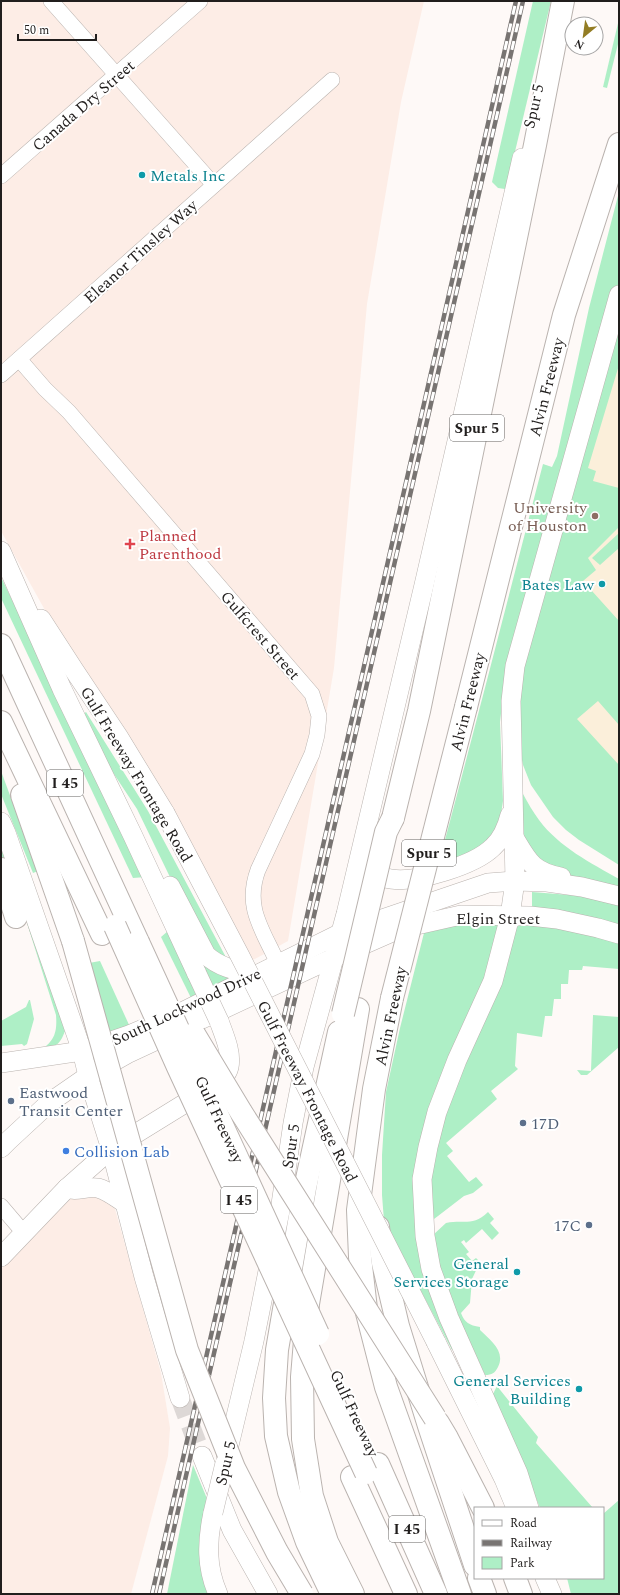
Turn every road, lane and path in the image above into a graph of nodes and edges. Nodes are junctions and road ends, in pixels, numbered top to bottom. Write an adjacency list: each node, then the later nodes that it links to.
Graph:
1 (51, 1): 5 (street)
2 (200, 1): 5 (street, Canada Dry Street)
3 (563, 1): 4 (highway, Spur 5 / Spur 5)
4 (555, 36): 21 (main road, Spur 5); 37 (highway, Spur 5, bridge)
5 (116, 75): 8 (street, Canada Dry Street); 9 (street)
6 (332, 80): 9 (street, Eleanor Tinsley Way)
7 (619, 144): 41 (highway, Alvin Freeway / Spur 5, bridge)
8 (1, 176)
9 (214, 185): 11 (street, Eleanor Tinsley Way)
10 (619, 295): 18 (main road)
11 (19, 359): 12 (street, Eleanor Tinsley Way); 35 (street, Gulfcrest Street)
12 (1, 375)
13 (3, 556): 17 (main road, Gulf Freeway Frontage Road); 53 (main road, Gulf Freeway Frontage Road, bridge)
14 (1, 645): 29 (highway, Gulf Freeway / I 45)
15 (1, 680): 29 (highway, Gulf Freeway / I 45)
16 (5, 732): 29 (highway, Gulf Freeway / I 45); 62 (highway, bridge)
17 (96, 758): 36 (main road); 43 (main road, Gulf Freeway Frontage Road, bridge)
18 (512, 808): 20 (main road); 21 (main road)
19 (1, 822): 38 (main road)
20 (513, 835): 23 (main road); 24 (main road)
21 (362, 847): 31 (main road, Spur 5)
22 (1, 869): 27 (highway)
23 (515, 881): 25 (main road, Elgin Street); 26 (main road); 31 (main road, Elgin Street)
24 (619, 891)
25 (619, 896)
26 (510, 916): 28 (main road, Elgin Street); 34 (main road, Elgin Street); 54 (main road)
27 (16, 917)
28 (557, 919): 30 (main road); 32 (main road, Elgin Street)
29 (115, 927): 33 (highway, Gulf Freeway / I 45); 51 (highway, Gulf Freeway / I 45)
30 (619, 927)
31 (341, 933): 34 (main road, Spur 5); 35 (main road, South Lockwood Drive)
32 (619, 934)
33 (138, 942): 51 (highway, Gulf Freeway / I 45, bridge); 52 (highway, bridge)
34 (334, 957): 40 (main road, South Lockwood Drive); 60 (main road, Spur 5, bridge)
35 (278, 964): 36 (main road, South Lockwood Drive)
36 (256, 975): 38 (main road, South Lockwood Drive)
37 (350, 1012): 63 (highway); 64 (highway)
38 (82, 1051): 39 (main road, South Lockwood Drive); 40 (main road)
39 (1, 1063)
40 (88, 1076): 42 (main road, South Lockwood Drive); 43 (main road)
41 (374, 1089): 55 (highway); 68 (highway)
42 (1, 1148)
43 (111, 1150): 44 (main road, Gulf Freeway Frontage Road); 45 (main road)
44 (67, 1188): 45 (main road); 47 (main road, Gulf Freeway Frontage Road)
45 (126, 1204): 49 (main road)
46 (1, 1206): 47 (street)
47 (24, 1233): 48 (main road, Gulf Freeway Frontage Road)
48 (1, 1257)
49 (180, 1398)
50 (202, 1456): 61 (main road)
51 (365, 1471): 65 (highway, Gulf Freeway / I 45); 66 (highway, Gulf Freeway / I 45); 67 (highway, Gulf Freeway / I 45)
52 (482, 1507)
53 (516, 1507)
54 (529, 1507)
55 (474, 1562)
56 (479, 1579): 69 (highway)
57 (515, 1579): 70 (highway)
58 (545, 1579): 71 (main road)
59 (551, 1579): 72 (main road)
60 (218, 1594)
61 (268, 1594)
62 (302, 1594)
63 (332, 1594)
64 (353, 1594)
65 (406, 1594)
66 (422, 1594)
67 (436, 1594)
68 (460, 1594)
69 (484, 1594)
70 (521, 1594)
71 (552, 1594)
72 (556, 1594)

